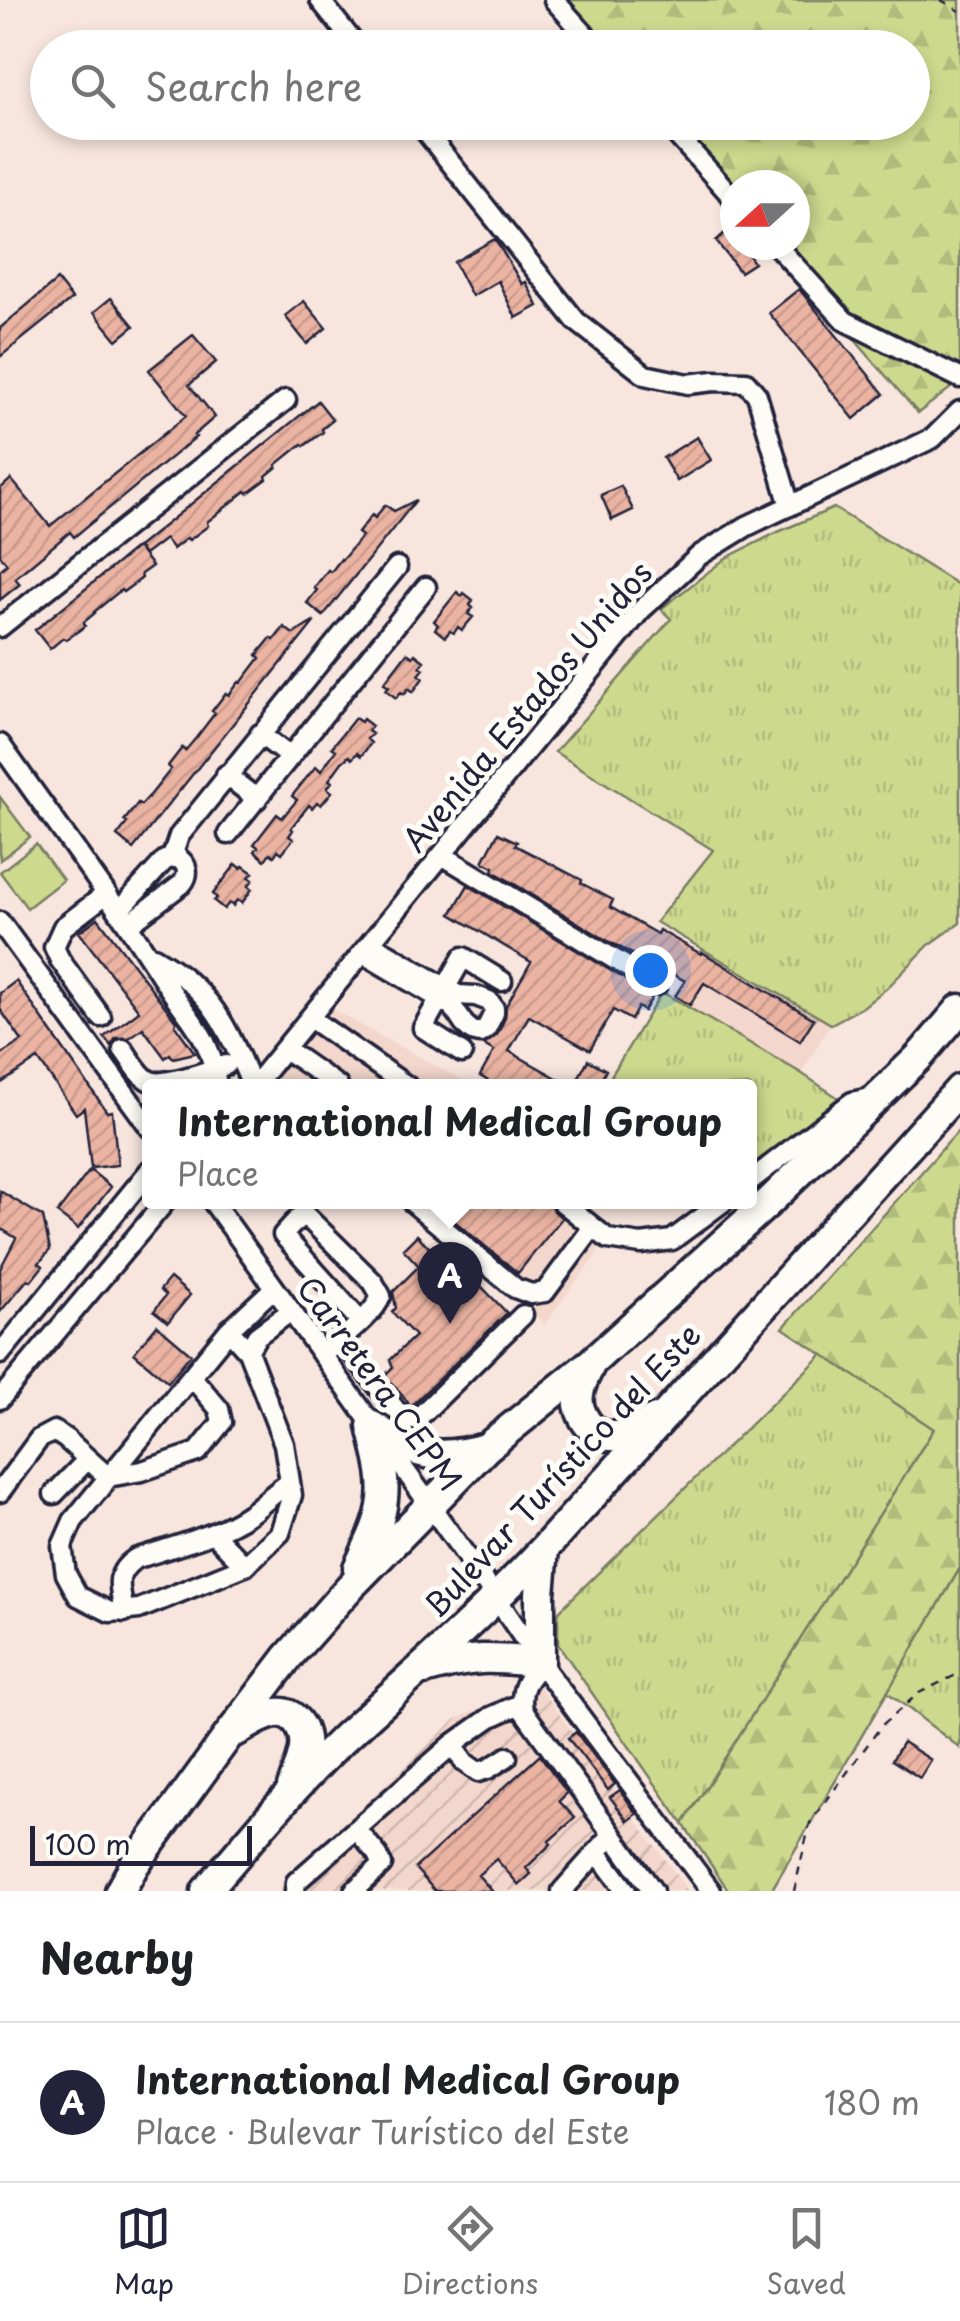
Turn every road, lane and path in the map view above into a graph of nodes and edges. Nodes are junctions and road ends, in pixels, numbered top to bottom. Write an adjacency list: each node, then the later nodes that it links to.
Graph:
1 (320, 0): 5 (street)
2 (554, 0): 6 (street)
3 (941, 0): 4 (path)
4 (960, 11)
5 (344, 30)
6 (581, 30)
7 (432, 140): 14 (street)
8 (681, 140): 9 (street)
9 (720, 183)
10 (789, 260): 11 (street)
11 (960, 378)
12 (286, 400): 19 (street)
13 (960, 411): 14 (street, Avenida Estados Unidos)
14 (790, 506): 26 (street, Avenida Estados Unidos)
15 (397, 568): 17 (street)
16 (426, 586): 18 (street)
17 (378, 591): 18 (street); 20 (street)
18 (404, 614): 22 (street)
19 (0, 627)
20 (260, 734): 22 (street); 23 (street)
21 (0, 744): 28 (street)
22 (290, 757): 24 (street)
23 (226, 775): 24 (street); 27 (street)
24 (257, 799): 25 (street)
25 (228, 834)
26 (442, 855): 31 (street, Avenida Estados Unidos); 34 (street)
27 (172, 857): 29 (street); 29 (street)
28 (106, 894): 29 (street); 37 (street)
29 (124, 918): 32 (street)
30 (0, 922): 53 (street)
31 (366, 948): 35 (street); 38 (street, Avenida Estados Unidos)
32 (149, 954): 39 (street); 40 (street)
33 (502, 981): 35 (street)
34 (657, 985)
35 (444, 994): 43 (street)
36 (960, 1010): 52 (highway, Bulevar Turístico del Este)
37 (101, 1017)
38 (310, 1018): 41 (street, Avenida Estados Unidos); 50 (street)
39 (221, 1021): 40 (street); 44 (street)
40 (202, 1033): 45 (street)
41 (285, 1048): 48 (street, Avenida Estados Unidos); 49 (street)
42 (122, 1049): 46 (street)
43 (462, 1053)
44 (241, 1060): 45 (street); 47 (street)
45 (216, 1078)
46 (145, 1079)
47 (257, 1079)
48 (264, 1079)
49 (328, 1079)
50 (398, 1079)
51 (960, 1089): 74 (highway, Bulevar Turístico del Este)
52 (879, 1096): 54 (street); 71 (highway, Bulevar Turístico del Este)
53 (142, 1117)
54 (757, 1176)
55 (142, 1182): 69 (street)
56 (159, 1209): 73 (street)
57 (217, 1209): 62 (street, Carretera CEPM)
58 (420, 1209): 61 (street)
59 (571, 1209): 61 (street)
60 (714, 1209): 61 (street)
61 (593, 1227)
62 (274, 1289): 63 (street, Carretera CEPM); 66 (street)
63 (291, 1312): 68 (street); 70 (street, Carretera CEPM)
64 (523, 1316): 67 (street)
65 (360, 1321): 65 (street); 67 (street)
66 (228, 1330): 68 (street); 72 (street)
67 (341, 1338): 70 (street)
68 (248, 1351): 79 (street)
69 (0, 1354)
70 (322, 1355): 75 (street, Carretera CEPM)
71 (592, 1362): 74 (highway); 76 (highway, Bulevar Turístico del Este)
72 (191, 1376): 78 (street); 78 (street)
73 (0, 1399)
74 (667, 1414): 84 (highway, Bulevar Turístico del Este)
75 (372, 1426): 76 (highway); 82 (street, Carretera CEPM); 86 (highway)
76 (486, 1448): 82 (highway, Bulevar Turístico del Este)
77 (88, 1459): 78 (street); 80 (street); 81 (street)
78 (108, 1478): 88 (street)
79 (290, 1482): 83 (street); 85 (street)
80 (0, 1492)
81 (54, 1494)
82 (430, 1506): 86 (highway, Bulevar Turístico del Este); 87 (street, Carretera CEPM)
83 (214, 1534): 85 (street); 88 (street)
84 (544, 1550): 87 (highway, Bulevar Turístico del Este); 89 (highway)
85 (245, 1566): 88 (street)
86 (349, 1588): 93 (highway, Bulevar Turístico del Este)
87 (497, 1599): 89 (street, Carretera CEPM); 90 (highway, Bulevar Turístico del Este)
88 (124, 1612)
89 (540, 1664): 90 (highway); 92 (street); 107 (street, Carretera CEPM)
90 (418, 1672): 96 (highway, Bulevar Turístico del Este)
91 (960, 1678): 108 (path)
92 (522, 1703): 94 (street); 98 (street)
93 (228, 1736): 96 (highway); 100 (highway, Bulevar Turístico del Este)
94 (453, 1744): 95 (street); 97 (street)
95 (507, 1756)
96 (289, 1793): 101 (highway, Bulevar Turístico del Este)
97 (356, 1830): 102 (street); 103 (street)
98 (612, 1835): 99 (street); 106 (street)
99 (597, 1852): 104 (street); 105 (street)
100 (120, 1891)
101 (206, 1891)
102 (295, 1891)
103 (354, 1891)
104 (562, 1891)
105 (626, 1891)
106 (654, 1891)
107 (710, 1891)
108 (794, 1891)

